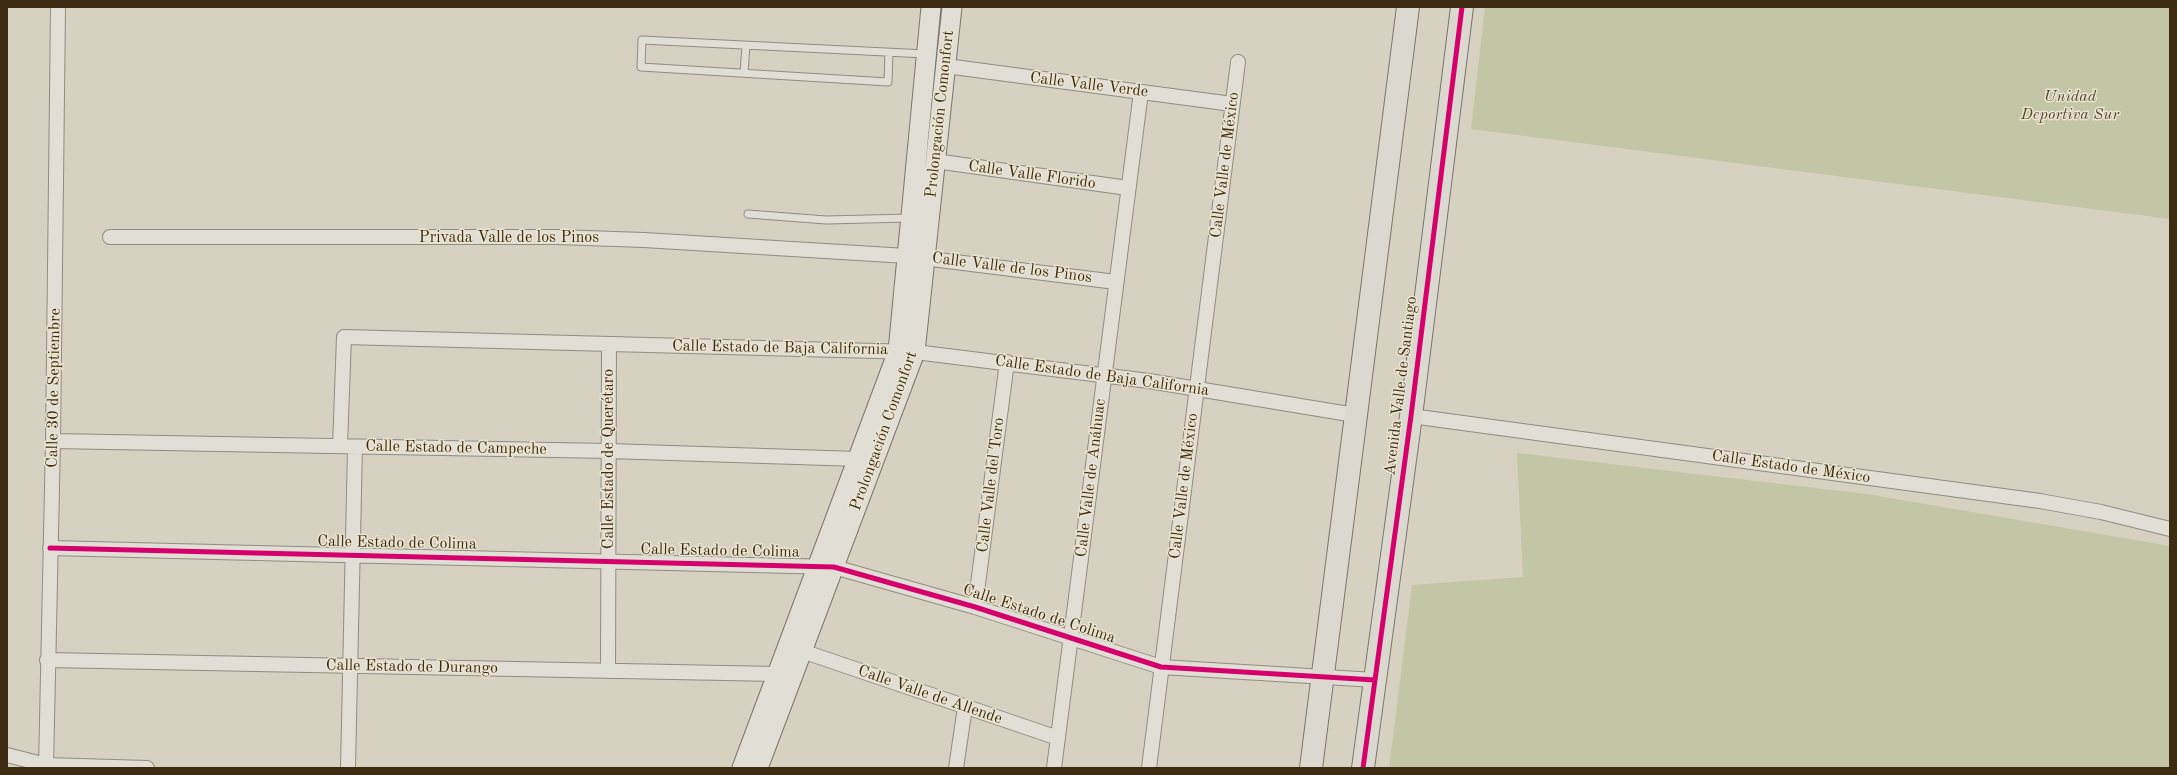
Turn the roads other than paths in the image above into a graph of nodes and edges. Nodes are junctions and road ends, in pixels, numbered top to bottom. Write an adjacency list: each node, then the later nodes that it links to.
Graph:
1 (58, 7): 28 (street, Calle 30 de Septiembre)
2 (931, 7): 8 (street, Prolongación Comonfort)
3 (952, 7): 10 (street, Prolongación Comonfort)
4 (1408, 7): 26 (main road)
5 (1462, 7): 27 (main road, Avenida Valle de Santiago)
6 (746, 46): 7 (lane); 11 (lane); 11 (lane)
7 (889, 53): 8 (lane); 11 (lane)
8 (926, 54): 17 (street, Prolongación Comonfort)
9 (1238, 62): 13 (street, Calle Valle de México)
10 (946, 66): 12 (street, Calle Valle Verde); 14 (street, Prolongación Comonfort)
11 (744, 73)
12 (1141, 92): 13 (street, Calle Valle Verde); 15 (street, Calle Valle de Anáhuac)
13 (1232, 104): 25 (street, Calle Valle de México)
14 (936, 161): 15 (street, Calle Valle Florido); 19 (street, Prolongación Comonfort)
15 (1128, 188): 20 (street, Calle Valle de Anáhuac)
16 (748, 214): 17 (lane)
17 (910, 218): 19 (street, Prolongación Comonfort)
18 (110, 237): 19 (street, Privada Valle de los Pinos)
19 (916, 257): 20 (street, Calle Valle de los Pinos); 22 (street, Prolongación Comonfort)
20 (1116, 282): 24 (street, Calle Valle de Anáhuac)
21 (609, 344): 22 (street, Calle Estado de Baja California); 29 (street, Calle Estado de Baja California); 31 (street, Calle Estado de Querétaro)
22 (906, 352): 23 (street, Calle Estado de Baja California); 32 (street, Prolongación Comonfort); 37 (street, Prolongación Comonfort)
23 (1006, 362): 24 (street, Calle Estado de Baja California); 38 (street, Calle Valle del Toro)
24 (1105, 374): 25 (street, Calle Estado de Baja California); 39 (street, Calle Valle de Anáhuac)
25 (1197, 388): 26 (street, Calle Estado de Baja California); 43 (street, Calle Valle de México)
26 (1355, 416): 46 (main road)
27 (1411, 416): 33 (street, Calle Estado de México); 47 (main road, Avenida Valle de Santiago)
28 (54, 441): 29 (street, Calle Estado de Campeche); 34 (street, Calle 30 de Septiembre)
29 (340, 446): 30 (street, Calle Estado de Campeche)
30 (355, 446): 31 (street, Calle Estado de Campeche); 35 (street)
31 (609, 451): 32 (street, Calle Estado de Campeche); 36 (street, Calle Estado de Querétaro)
32 (858, 458): 37 (street, Prolongación Comonfort)
33 (2170, 529)
34 (50, 548): 35 (street, Calle Estado de Colima); 41 (street, Calle 30 de Septiembre)
35 (353, 555): 36 (street, Calle Estado de Colima); 42 (street)
36 (608, 561): 37 (street, Calle Estado de Colima); 44 (street, Calle Estado de Querétaro)
37 (826, 566): 38 (street, Calle Estado de Colima); 40 (street, Prolongación Comonfort); 45 (street, Prolongación Comonfort)
38 (975, 607): 39 (street, Calle Estado de Colima)
39 (1071, 638): 43 (street, Calle Estado de Colima); 49 (street, Calle Valle de Anáhuac)
40 (802, 651): 48 (street, Calle Valle de Allende); 55 (street, Prolongación Comonfort)
41 (47, 660): 42 (street, Calle Estado de Durango); 51 (street, Calle 30 de Septiembre)
42 (350, 666): 44 (street, Calle Estado de Durango); 53 (street)
43 (1161, 667): 46 (street, Calle Estado de Colima); 58 (street, Calle Valle de México)
44 (608, 671): 45 (street, Calle Estado de Durango)
45 (777, 674): 54 (street, Prolongación Comonfort)
46 (1322, 677): 47 (street, Calle Estado de Colima); 59 (main road)
47 (1375, 680): 60 (main road, Avenida Valle de Santiago)
48 (965, 706): 49 (street, Calle Valle de Allende); 56 (street)
49 (1058, 738): 57 (street, Calle Valle de Anáhuac)
50 (7, 755): 51 (street)
51 (38, 766): 52 (street)
52 (147, 768)
53 (348, 768)
54 (742, 768)
55 (758, 768)
56 (956, 768)
57 (1054, 768)
58 (1149, 768)
59 (1311, 768)
60 (1363, 768)

